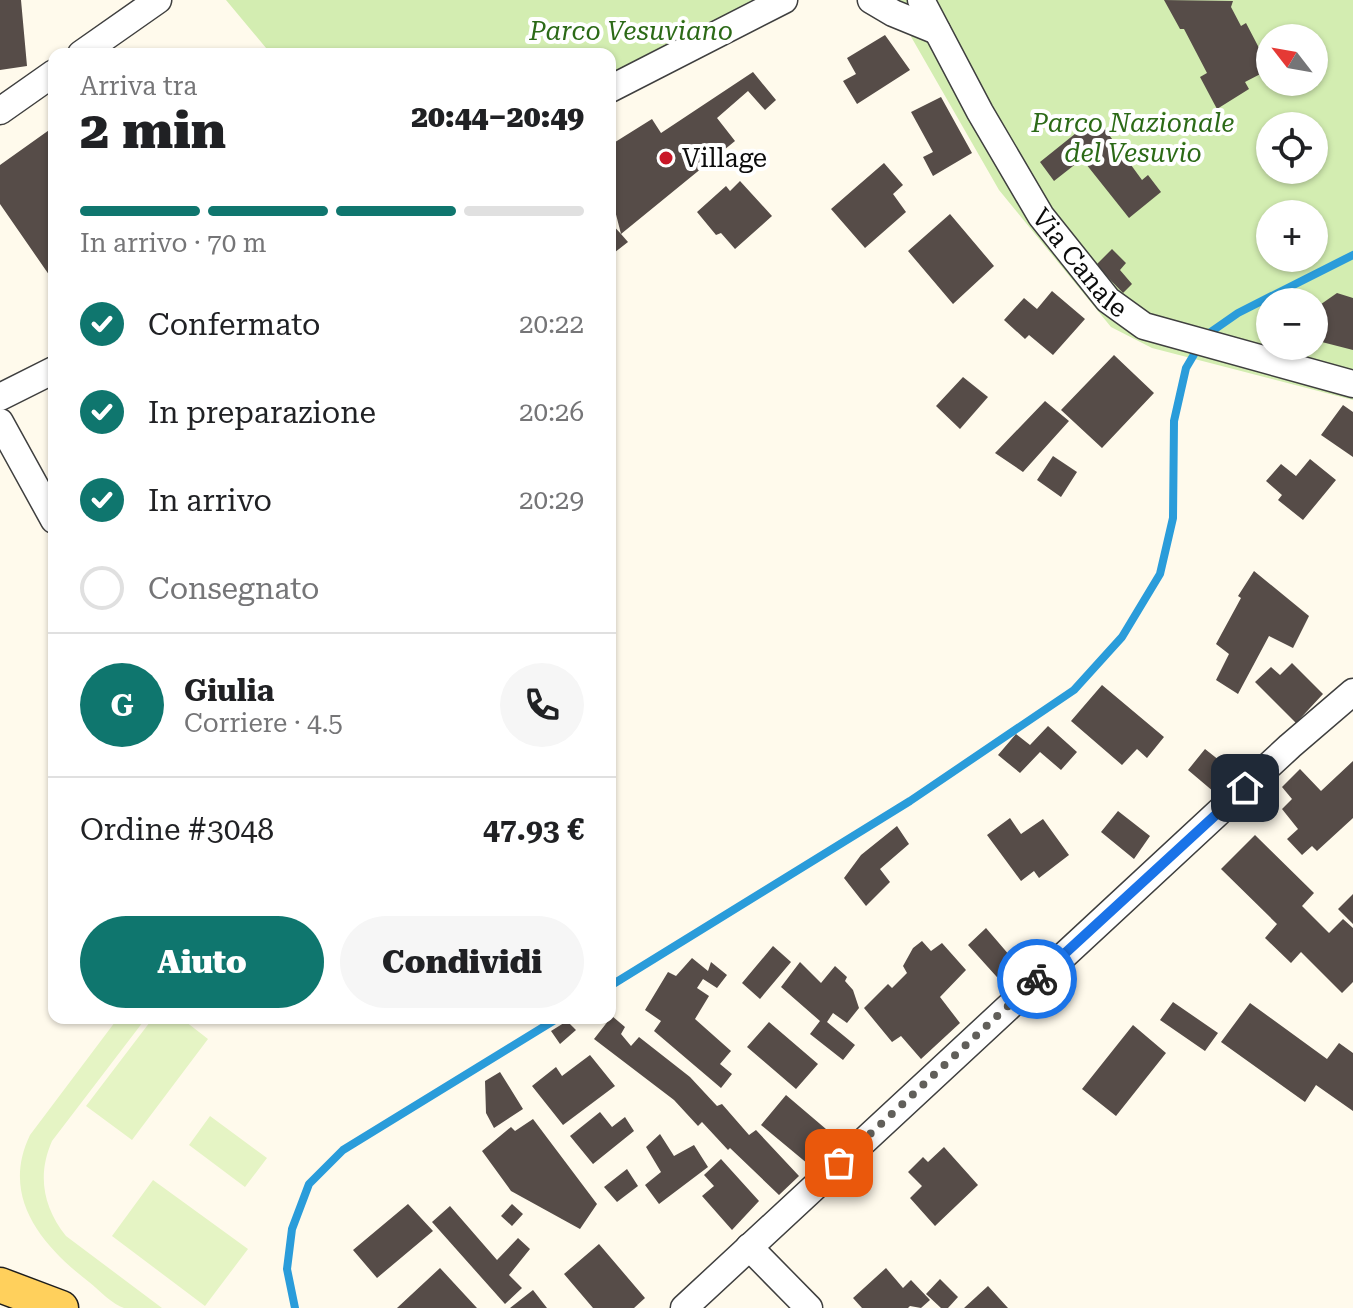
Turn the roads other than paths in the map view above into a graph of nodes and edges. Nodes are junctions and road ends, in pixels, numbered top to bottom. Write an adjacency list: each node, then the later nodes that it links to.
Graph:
1 (158, 0): 6 (street)
2 (784, 0): 8 (street)
3 (871, 0): 5 (street)
4 (921, 0): 5 (street, Via Canale)
5 (937, 31): 11 (street, Via Canale)
6 (90, 43)
7 (48, 77): 9 (street)
8 (616, 86)
9 (0, 111)
10 (48, 373): 12 (street)
11 (1353, 384)
12 (0, 397)
13 (0, 422): 14 (street)
14 (48, 509)
15 (1353, 692): 16 (street)
16 (749, 1247): 19 (street); 20 (street)
17 (0, 1285): 18 (main road)
18 (61, 1308)
19 (684, 1308)
20 (809, 1308)

